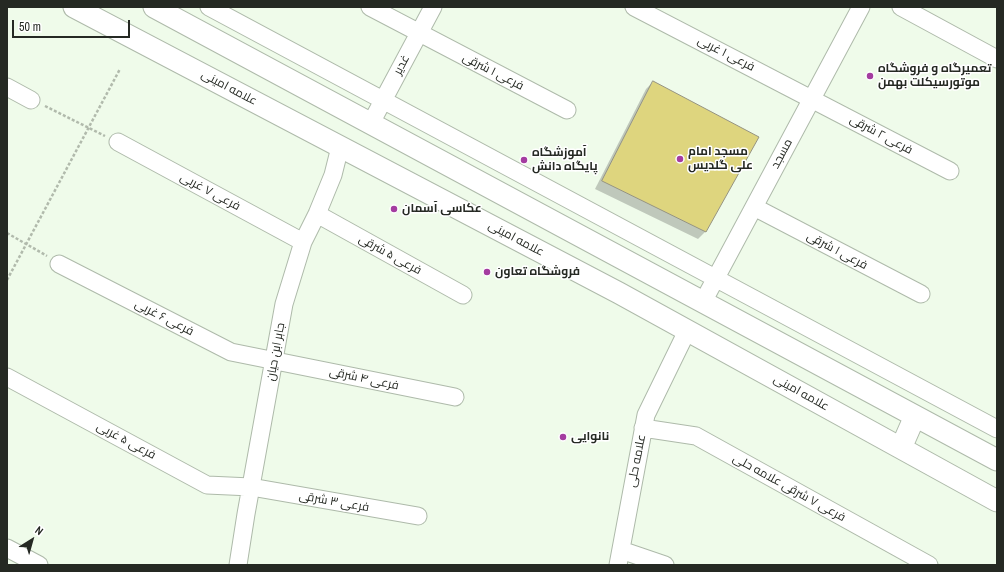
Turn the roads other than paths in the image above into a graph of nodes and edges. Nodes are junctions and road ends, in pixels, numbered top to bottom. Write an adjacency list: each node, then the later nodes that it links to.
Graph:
1 (74, 7): 18 (main road, علامه امینی)
2 (154, 7): 16 (main road)
3 (209, 7): 14 (street)
4 (370, 7): 9 (street)
5 (433, 7): 9 (street, غدیر)
6 (861, 7): 12 (street, مسجد)
7 (901, 7): 10 (street)
8 (637, 8): 12 (street, فرعی ۱ غربی)
9 (419, 33): 14 (street, غدیر); 15 (street, فرعی ۱ شرقی)
10 (997, 59)
11 (7, 87): 13 (street)
12 (812, 99): 19 (street, فرعی ۲ شرقی); 20 (street, مسجد)
13 (32, 100)
14 (383, 100): 16 (street, غدیر); 24 (street)
15 (567, 110)
16 (371, 123): 27 (main road)
17 (118, 142): 22 (street, فرعی ۷ غربی)
18 (340, 147): 21 (street, جابر ابن حیان); 28 (main road, علامه امینی)
19 (950, 171)
20 (754, 207): 24 (street, مسجد); 25 (street, فرعی ۱ شرقی)
21 (318, 214): 22 (street, جابر ابن حیان); 26 (street, فرعی ۵ شرقی)
22 (303, 242): 29 (street, جابر ابن حیان)
23 (59, 264): 29 (street, فرعی ۶ غربی)
24 (715, 278): 27 (street, مسجد); 34 (street)
25 (920, 294)
26 (463, 295)
27 (703, 302): 32 (main road)
28 (687, 330): 33 (street, علامه حلی); 35 (main road, علامه امینی)
29 (274, 360): 31 (street, فرعی ۴ شرقی); 37 (street, جابر ابن حیان)
30 (7, 378): 37 (street, فرعی ۵ غربی)
31 (455, 397)
32 (915, 416): 35 (main road); 36 (main road)
33 (643, 428): 41 (street, علامه حلی); 45 (street, فرعی ۷ شرقی علامه حلی)
34 (997, 429)
35 (901, 448): 38 (main road, علامه امینی)
36 (997, 460)
37 (251, 487): 39 (street, فرعی ۳ شرقی); 43 (street, جابر ابن حیان)
38 (997, 501)
39 (418, 516)
40 (7, 548): 42 (street)
41 (620, 557): 44 (street)
42 (39, 565)
43 (238, 565)
44 (665, 565)
45 (929, 565)

